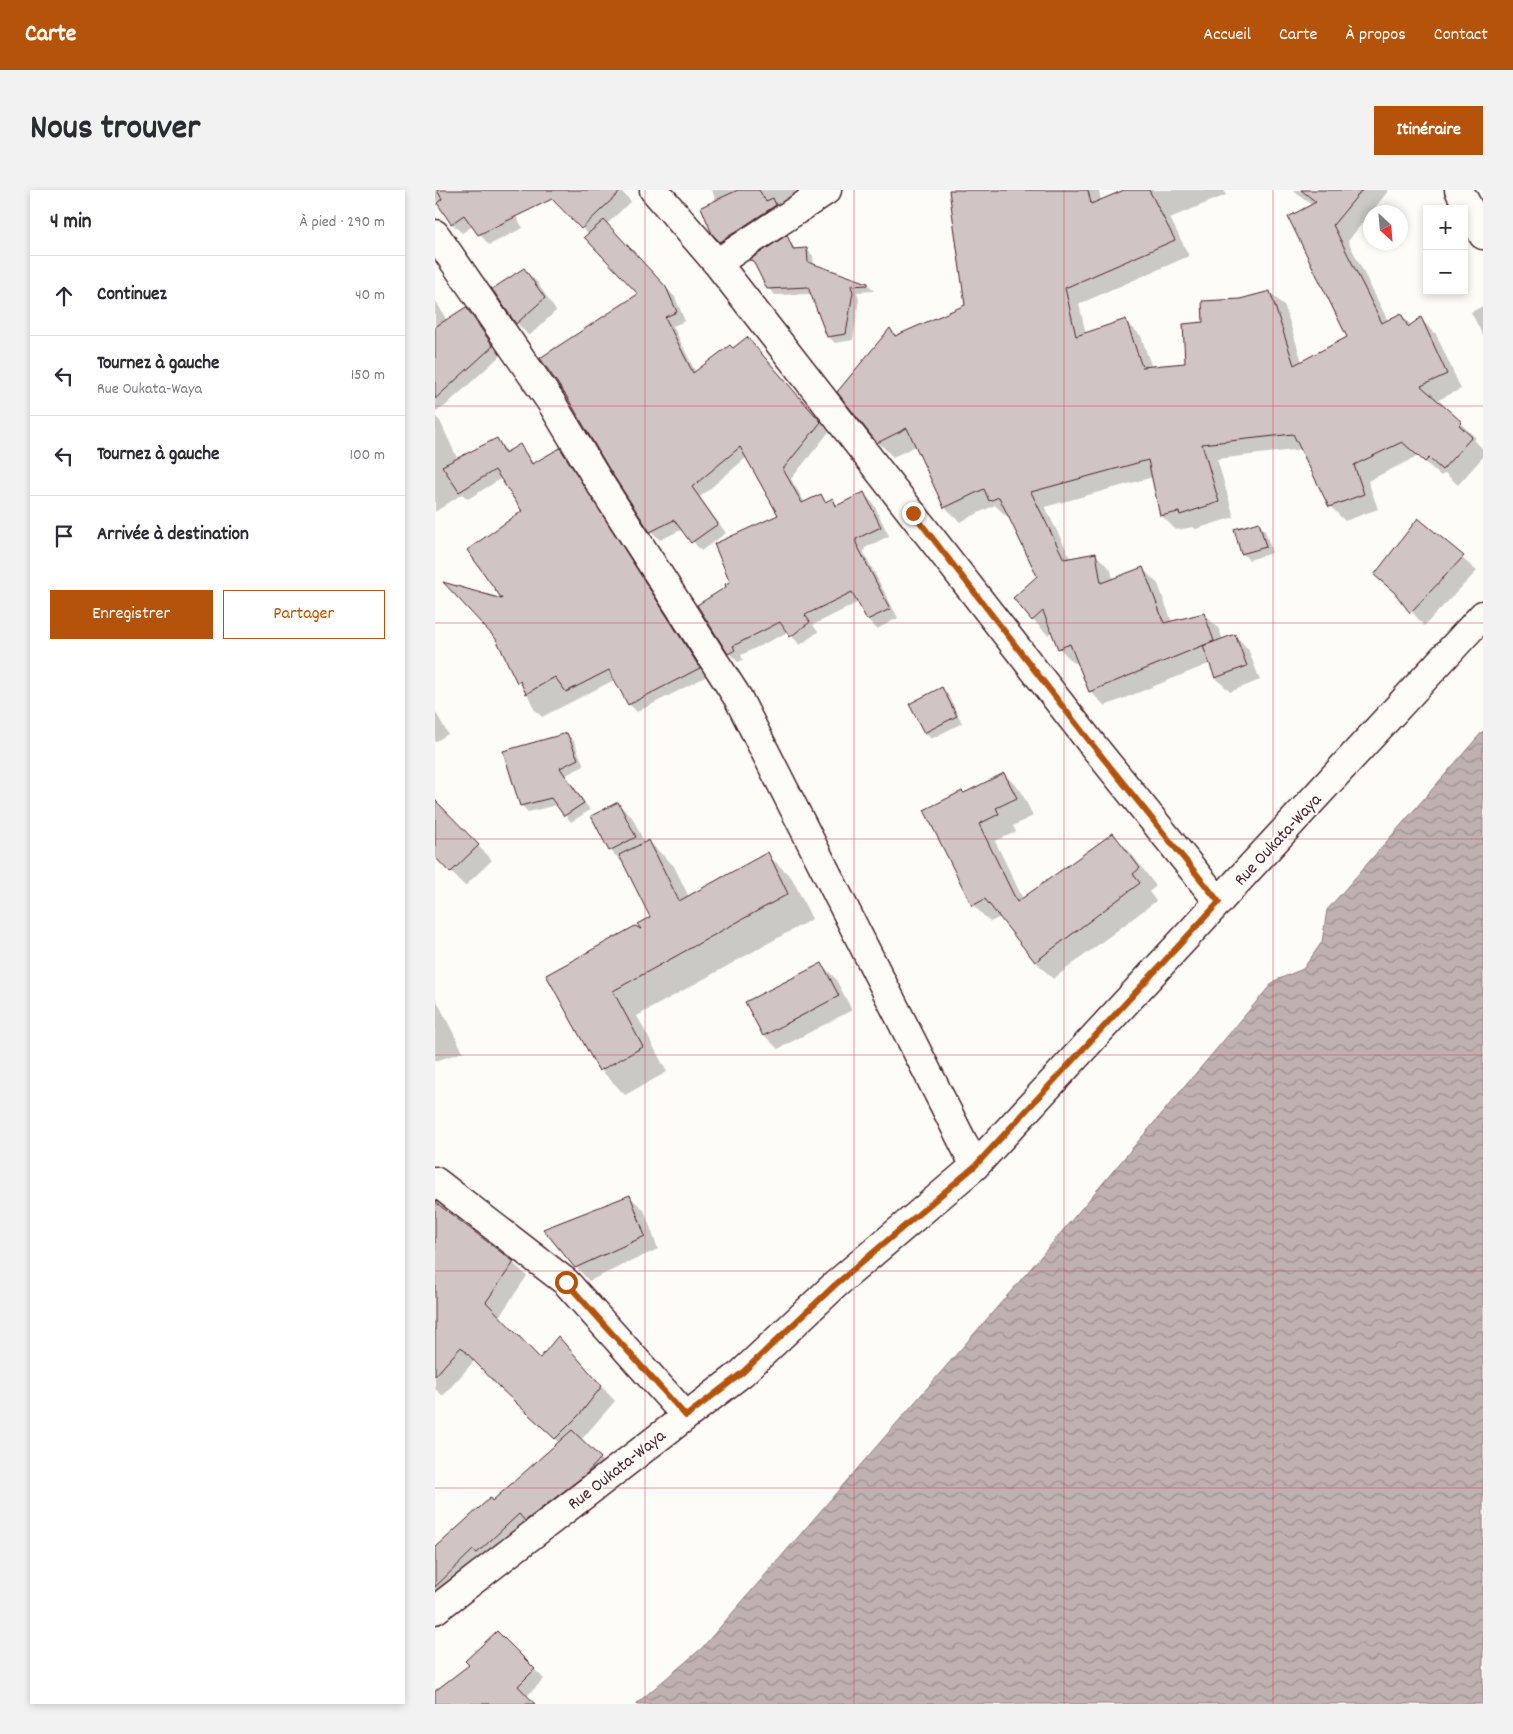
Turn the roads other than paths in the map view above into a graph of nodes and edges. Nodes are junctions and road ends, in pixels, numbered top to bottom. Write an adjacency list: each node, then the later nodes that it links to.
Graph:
1 (654, 190): 6 (street)
2 (827, 190): 6 (street)
3 (1459, 190): 5 (street)
4 (435, 234): 9 (street)
5 (1483, 235)
6 (717, 263): 8 (street)
7 (1483, 615): 8 (street, Rue Oukata-Waya)
8 (1219, 902): 9 (street, Rue Oukata-Waya)
9 (975, 1166): 11 (street, Rue Oukata-Waya)
10 (435, 1181): 11 (street)
11 (686, 1416): 12 (street, Rue Oukata-Waya)
12 (435, 1610)

